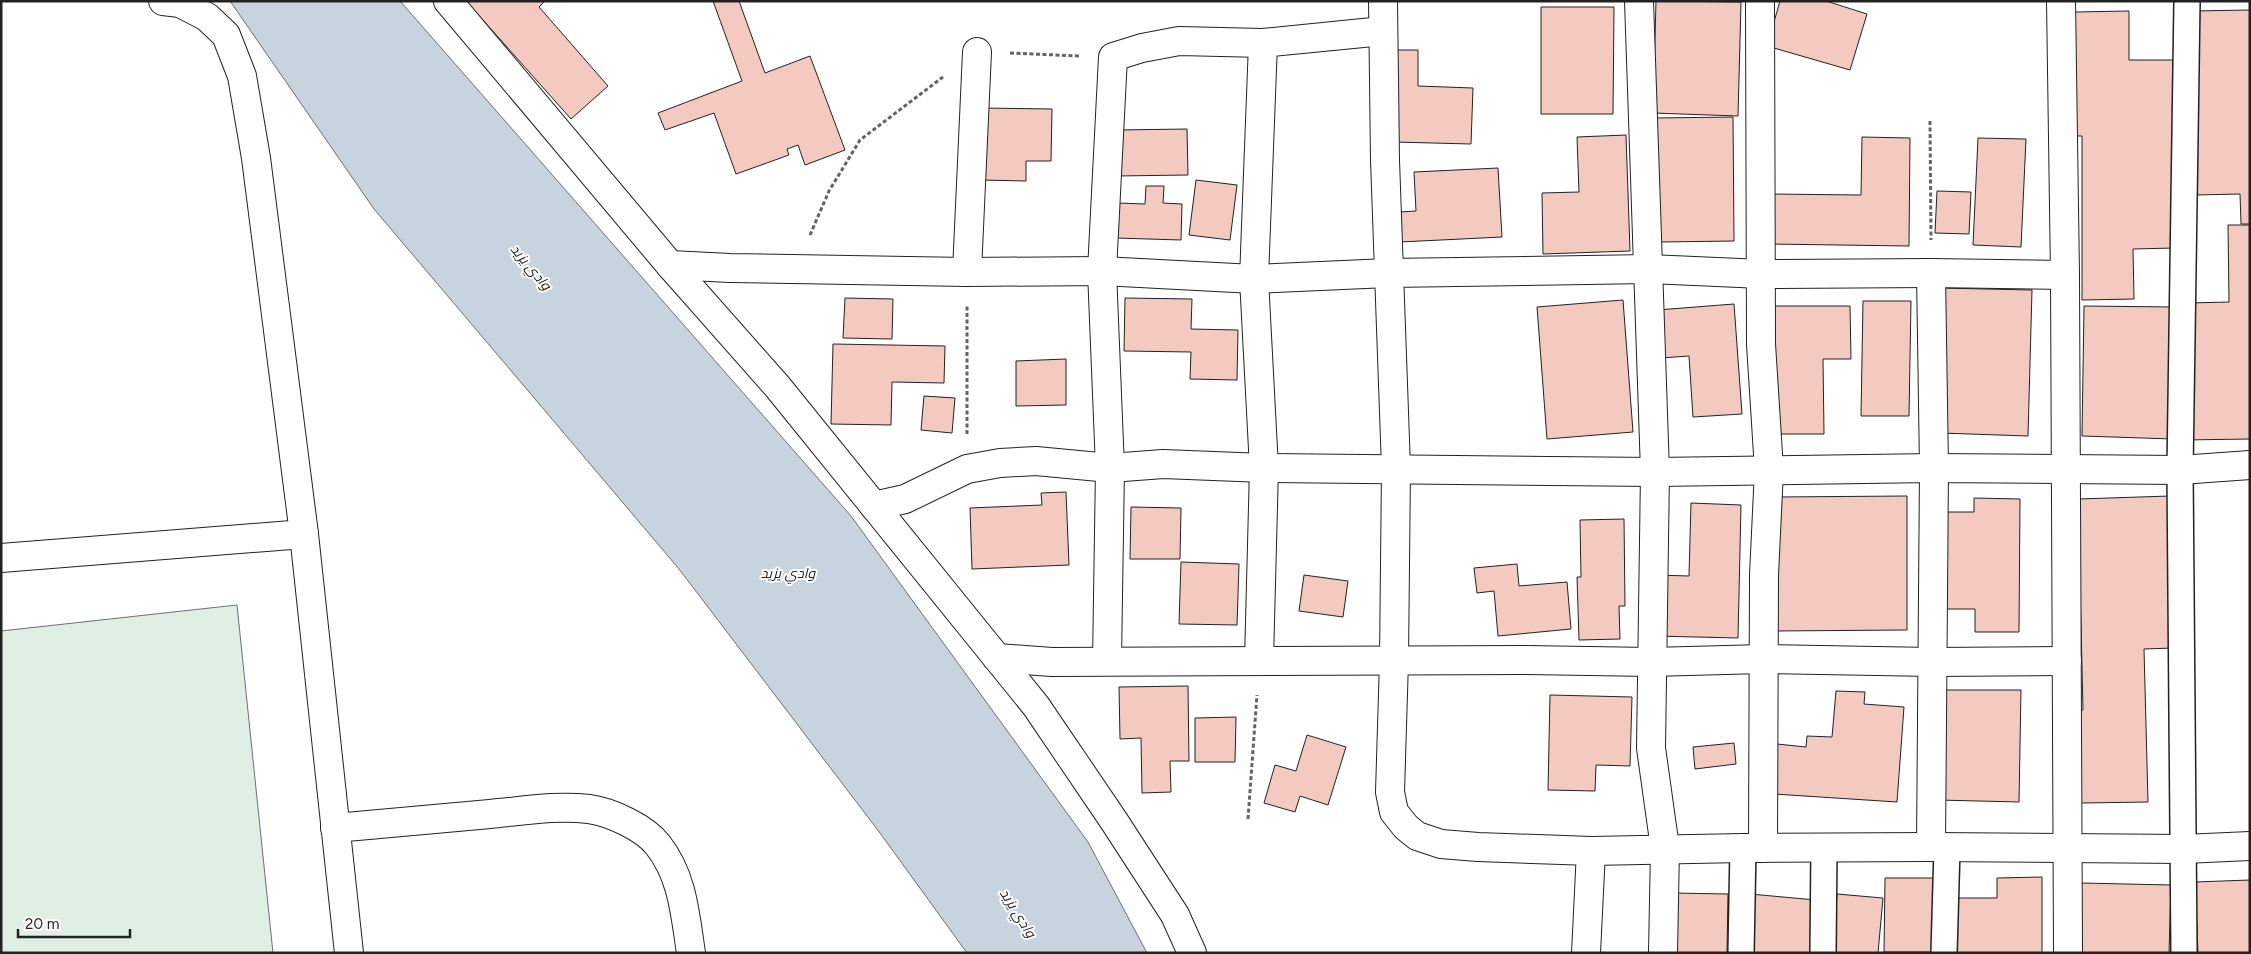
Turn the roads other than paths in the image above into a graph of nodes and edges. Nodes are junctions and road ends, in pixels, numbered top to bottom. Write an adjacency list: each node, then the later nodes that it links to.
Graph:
1 (163, 1): 30 (street)
2 (448, 1): 11 (street)
3 (1383, 1): 8 (street)
4 (1639, 1): 12 (street)
5 (1760, 1): 17 (street)
6 (2061, 1): 18 (street)
7 (2186, 1): 27 (street)
8 (1383, 31): 9 (street); 15 (street)
9 (1263, 42): 13 (street); 19 (street)
10 (977, 52): 14 (street)
11 (670, 264): 14 (street); 29 (street)
12 (1649, 269): 15 (street); 17 (street); 28 (street)
13 (1102, 271): 14 (street); 19 (street); 21 (street)
14 (967, 272)
15 (1388, 272): 19 (street); 23 (street)
16 (1931, 273): 17 (street); 18 (street); 24 (street)
17 (1762, 274): 26 (street)
18 (2065, 275): 25 (street)
19 (1254, 279): 22 (street)
20 (2250, 465): 27 (street)
21 (1110, 468): 22 (street); 29 (street); 35 (street)
22 (1264, 468): 23 (street); 34 (street)
23 (1396, 468): 28 (street); 36 (street)
24 (1934, 468): 25 (street); 26 (street); 38 (street)
25 (2065, 469): 27 (street); 39 (street)
26 (1769, 470): 28 (street); 33 (street)
27 (2180, 470): 47 (street)
28 (1655, 472): 37 (street)
29 (874, 506): 32 (street)
30 (304, 534): 31 (street); 40 (street)
31 (1, 558)
32 (997, 658): 35 (street); 51 (street)
33 (1763, 658): 37 (street); 38 (street); 44 (street)
34 (1259, 660): 35 (street); 36 (street)
35 (1108, 661)
36 (1394, 661): 37 (street); 48 (street)
37 (1651, 662): 43 (street)
38 (1933, 662): 39 (street); 42 (street)
39 (2067, 662): 46 (street)
40 (335, 828): 49 (street); 50 (street)
41 (2250, 846): 47 (street)
42 (1939, 847): 45 (street); 46 (street); 56 (street)
43 (1665, 848): 44 (street); 48 (street); 53 (street)
44 (1753, 848): 45 (street); 54 (street)
45 (1824, 848): 55 (street)
46 (2068, 849): 47 (street); 57 (street)
47 (2184, 849): 58 (street)
48 (1591, 851): 52 (street)
49 (349, 953)
50 (691, 953)
51 (1192, 953)
52 (1586, 953)
53 (1663, 953)
54 (1742, 953)
55 (1823, 953)
56 (1944, 953)
57 (2068, 953)
58 (2184, 953)

